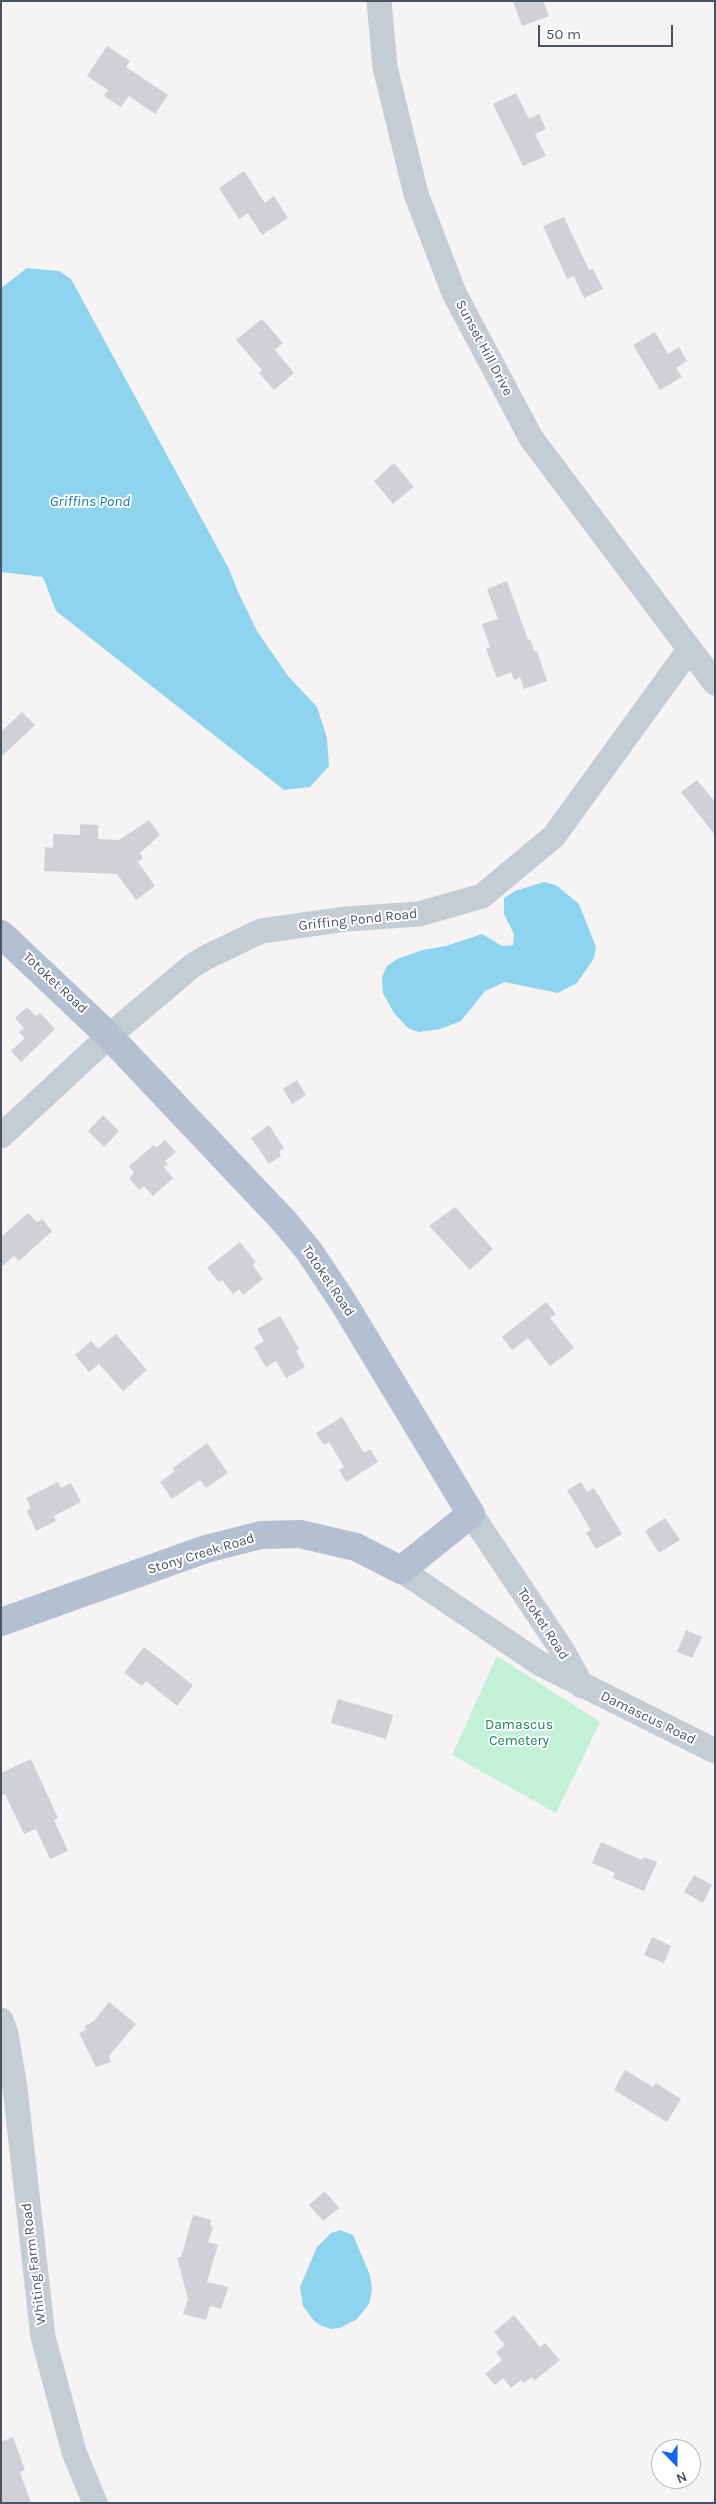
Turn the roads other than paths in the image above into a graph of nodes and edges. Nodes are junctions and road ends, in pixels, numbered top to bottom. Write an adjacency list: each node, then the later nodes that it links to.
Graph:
1 (379, 1): 2 (street, Sunset Hill Drive)
2 (689, 650): 3 (street); 5 (street, Griffing Pond Road)
3 (715, 683)
4 (1, 934): 5 (main road, Totoket Road)
5 (109, 1036): 6 (street, Griffing Pond Road); 7 (main road, Totoket Road)
6 (1, 1136)
7 (471, 1514): 8 (main road); 10 (street, Totoket Road)
8 (401, 1570): 9 (main road, Stony Creek Road); 10 (street, Stony Creek Road)
9 (1, 1622)
10 (582, 1686): 11 (street, Damascus Road)
11 (715, 1751)
12 (1, 2020): 13 (street, Whiting Farm Road)
13 (94, 2503)

